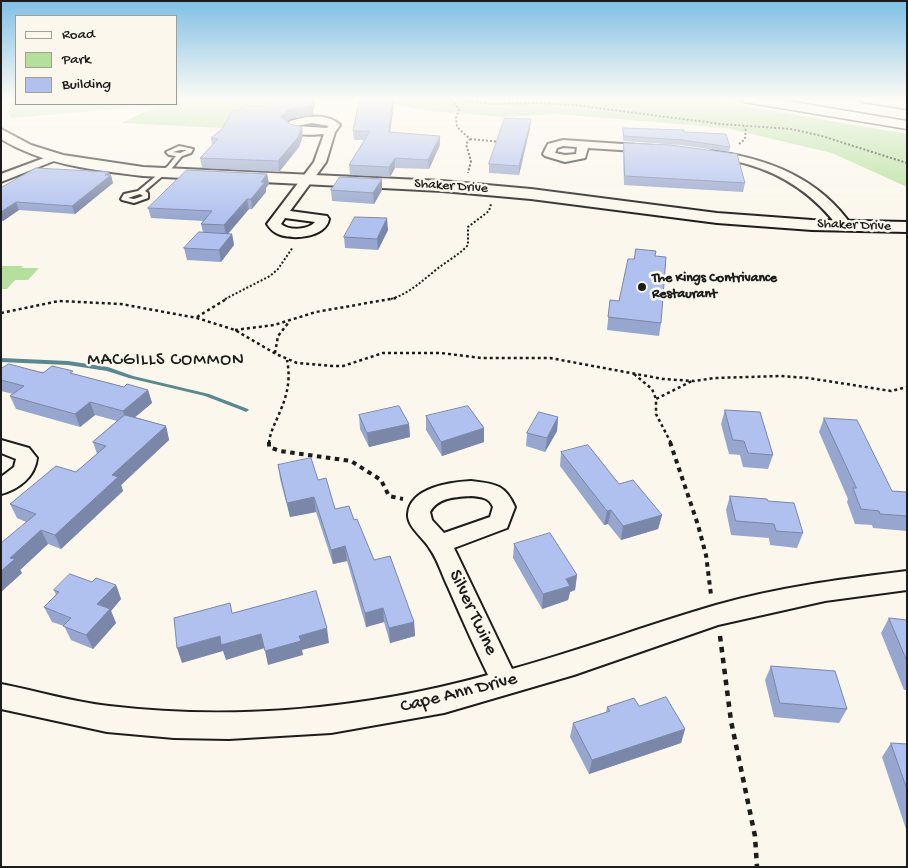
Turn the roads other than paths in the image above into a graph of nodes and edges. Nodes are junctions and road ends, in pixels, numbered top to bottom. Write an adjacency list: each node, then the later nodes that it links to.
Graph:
1 (11, 139): 7 (street, Shaker Drive)
2 (328, 139): 10 (street)
3 (583, 145): 4 (street)
4 (667, 149)
5 (698, 152): 13 (street)
6 (180, 155): 8 (lane)
7 (55, 157): 8 (street, Shaker Drive); 9 (street)
8 (163, 172): 10 (street, Shaker Drive); 11 (lane)
9 (1, 178)
10 (309, 179): 12 (street); 13 (street, Shaker Drive)
11 (140, 192)
12 (283, 214): 12 (street)
13 (844, 226): 14 (street, Shaker Drive)
14 (907, 227)
15 (1, 446): 16 (street)
16 (1, 487)
17 (440, 544): 17 (street, Silver Twine); 19 (street, Silver Twine)
18 (907, 580): 19 (street, Cape Ann Drive)
19 (505, 683): 20 (street, Cape Ann Drive)
20 (1, 696)

